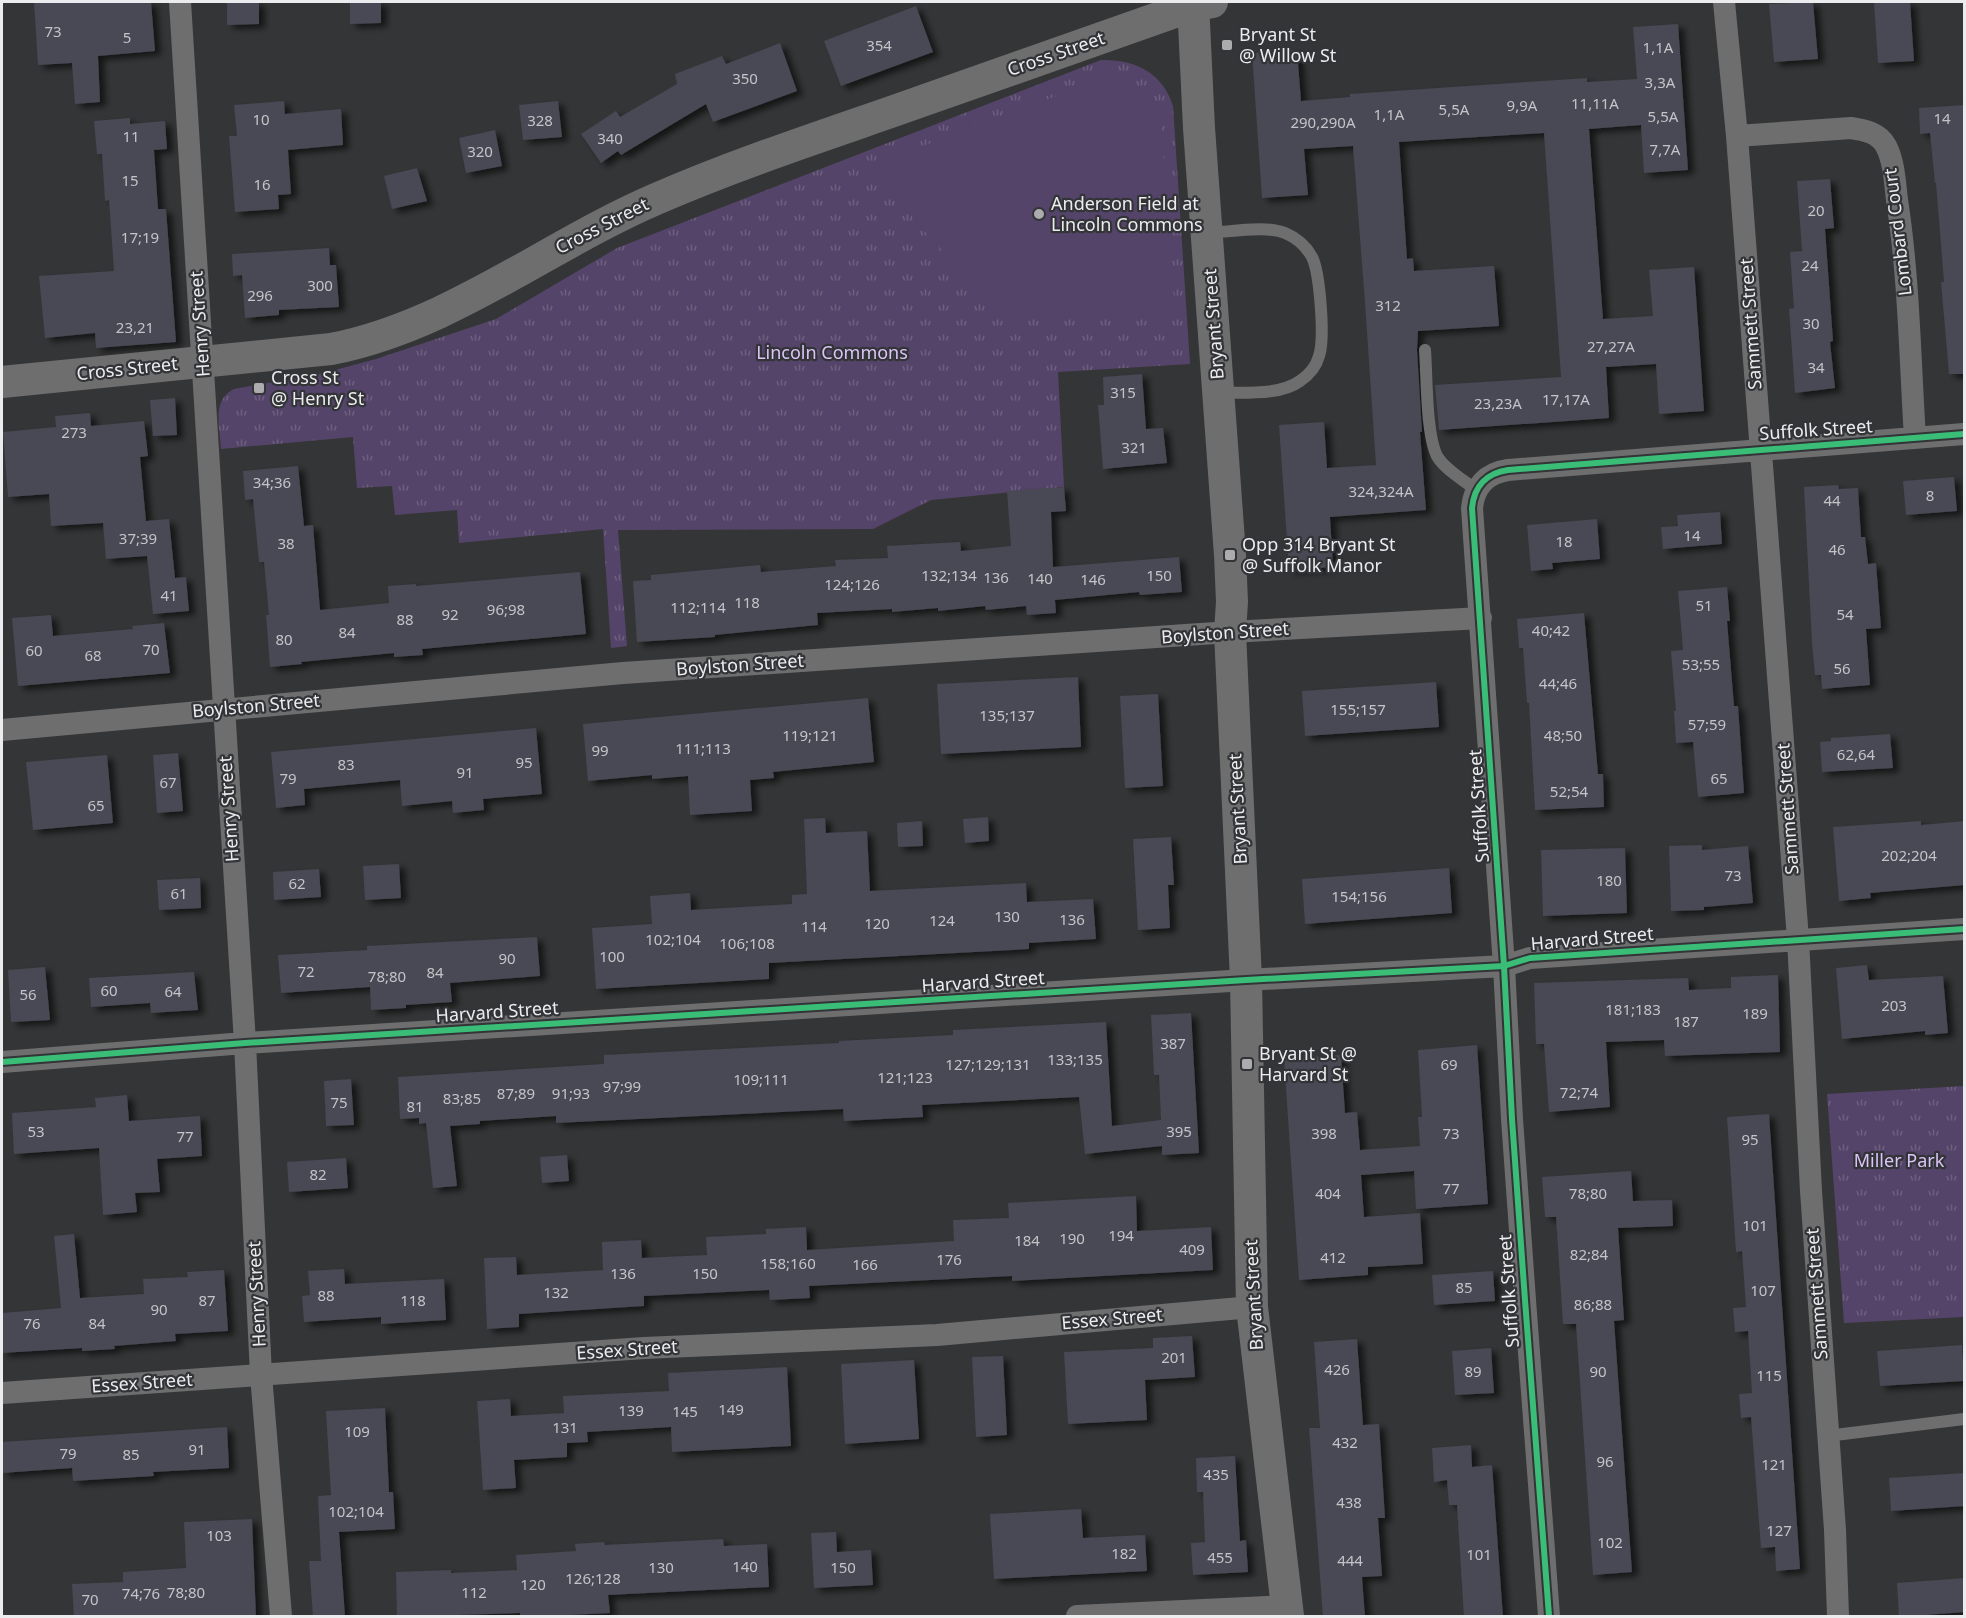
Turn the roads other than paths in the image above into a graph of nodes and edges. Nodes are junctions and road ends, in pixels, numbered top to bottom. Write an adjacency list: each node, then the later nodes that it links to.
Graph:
1 (180, 2): 7 (street, Henry Street)
2 (1724, 2): 4 (street, Sammett Street)
3 (1199, 3): 5 (main road, Bryant Street); 7 (main road, Cross Street)
4 (1737, 136): 11 (street, Lombard Court); 12 (street, Sammett Street)
5 (1208, 233): 9 (main road, Bryant Street); 9 (lane)
6 (1425, 350): 13 (lane)
7 (202, 362): 8 (main road, Cross Street); 16 (street, Henry Street)
8 (2, 382)
9 (1218, 393): 15 (main road, Bryant Street)
10 (1965, 434): 11 (street, Suffolk Street)
11 (1915, 438): 12 (street, Suffolk Street)
12 (1760, 449): 13 (street, Suffolk Street); 19 (street, Sammett Street)
13 (1476, 489): 14 (street, Suffolk Street)
14 (1481, 618): 15 (street, Boylston Street); 20 (street, Suffolk Street)
15 (1230, 632): 16 (street, Boylston Street); 21 (main road, Bryant Street)
16 (223, 709): 17 (street, Boylston Street); 22 (street, Henry Street)
17 (2, 730)
18 (1965, 929): 19 (street, Harvard Street)
19 (1798, 939): 20 (street, Harvard Street); 28 (street, Sammett Street)
20 (1504, 966): 21 (street, Harvard Street); 32 (street, Suffolk Street)
21 (1246, 980): 22 (street, Harvard Street); 24 (main road, Bryant Street)
22 (245, 1043): 23 (street, Harvard Street); 25 (street, Henry Street)
23 (2, 1062)
24 (1252, 1307): 25 (street, Essex Street); 29 (main road, Bryant Street)
25 (261, 1375): 26 (street, Essex Street); 30 (street, Henry Street)
26 (2, 1393)
27 (1965, 1419): 28 (lane)
28 (1827, 1436): 33 (street, Sammett Street)
29 (1288, 1611): 31 (street)
30 (281, 1617)
31 (1077, 1617)
32 (1550, 1617)
33 (1838, 1617)

